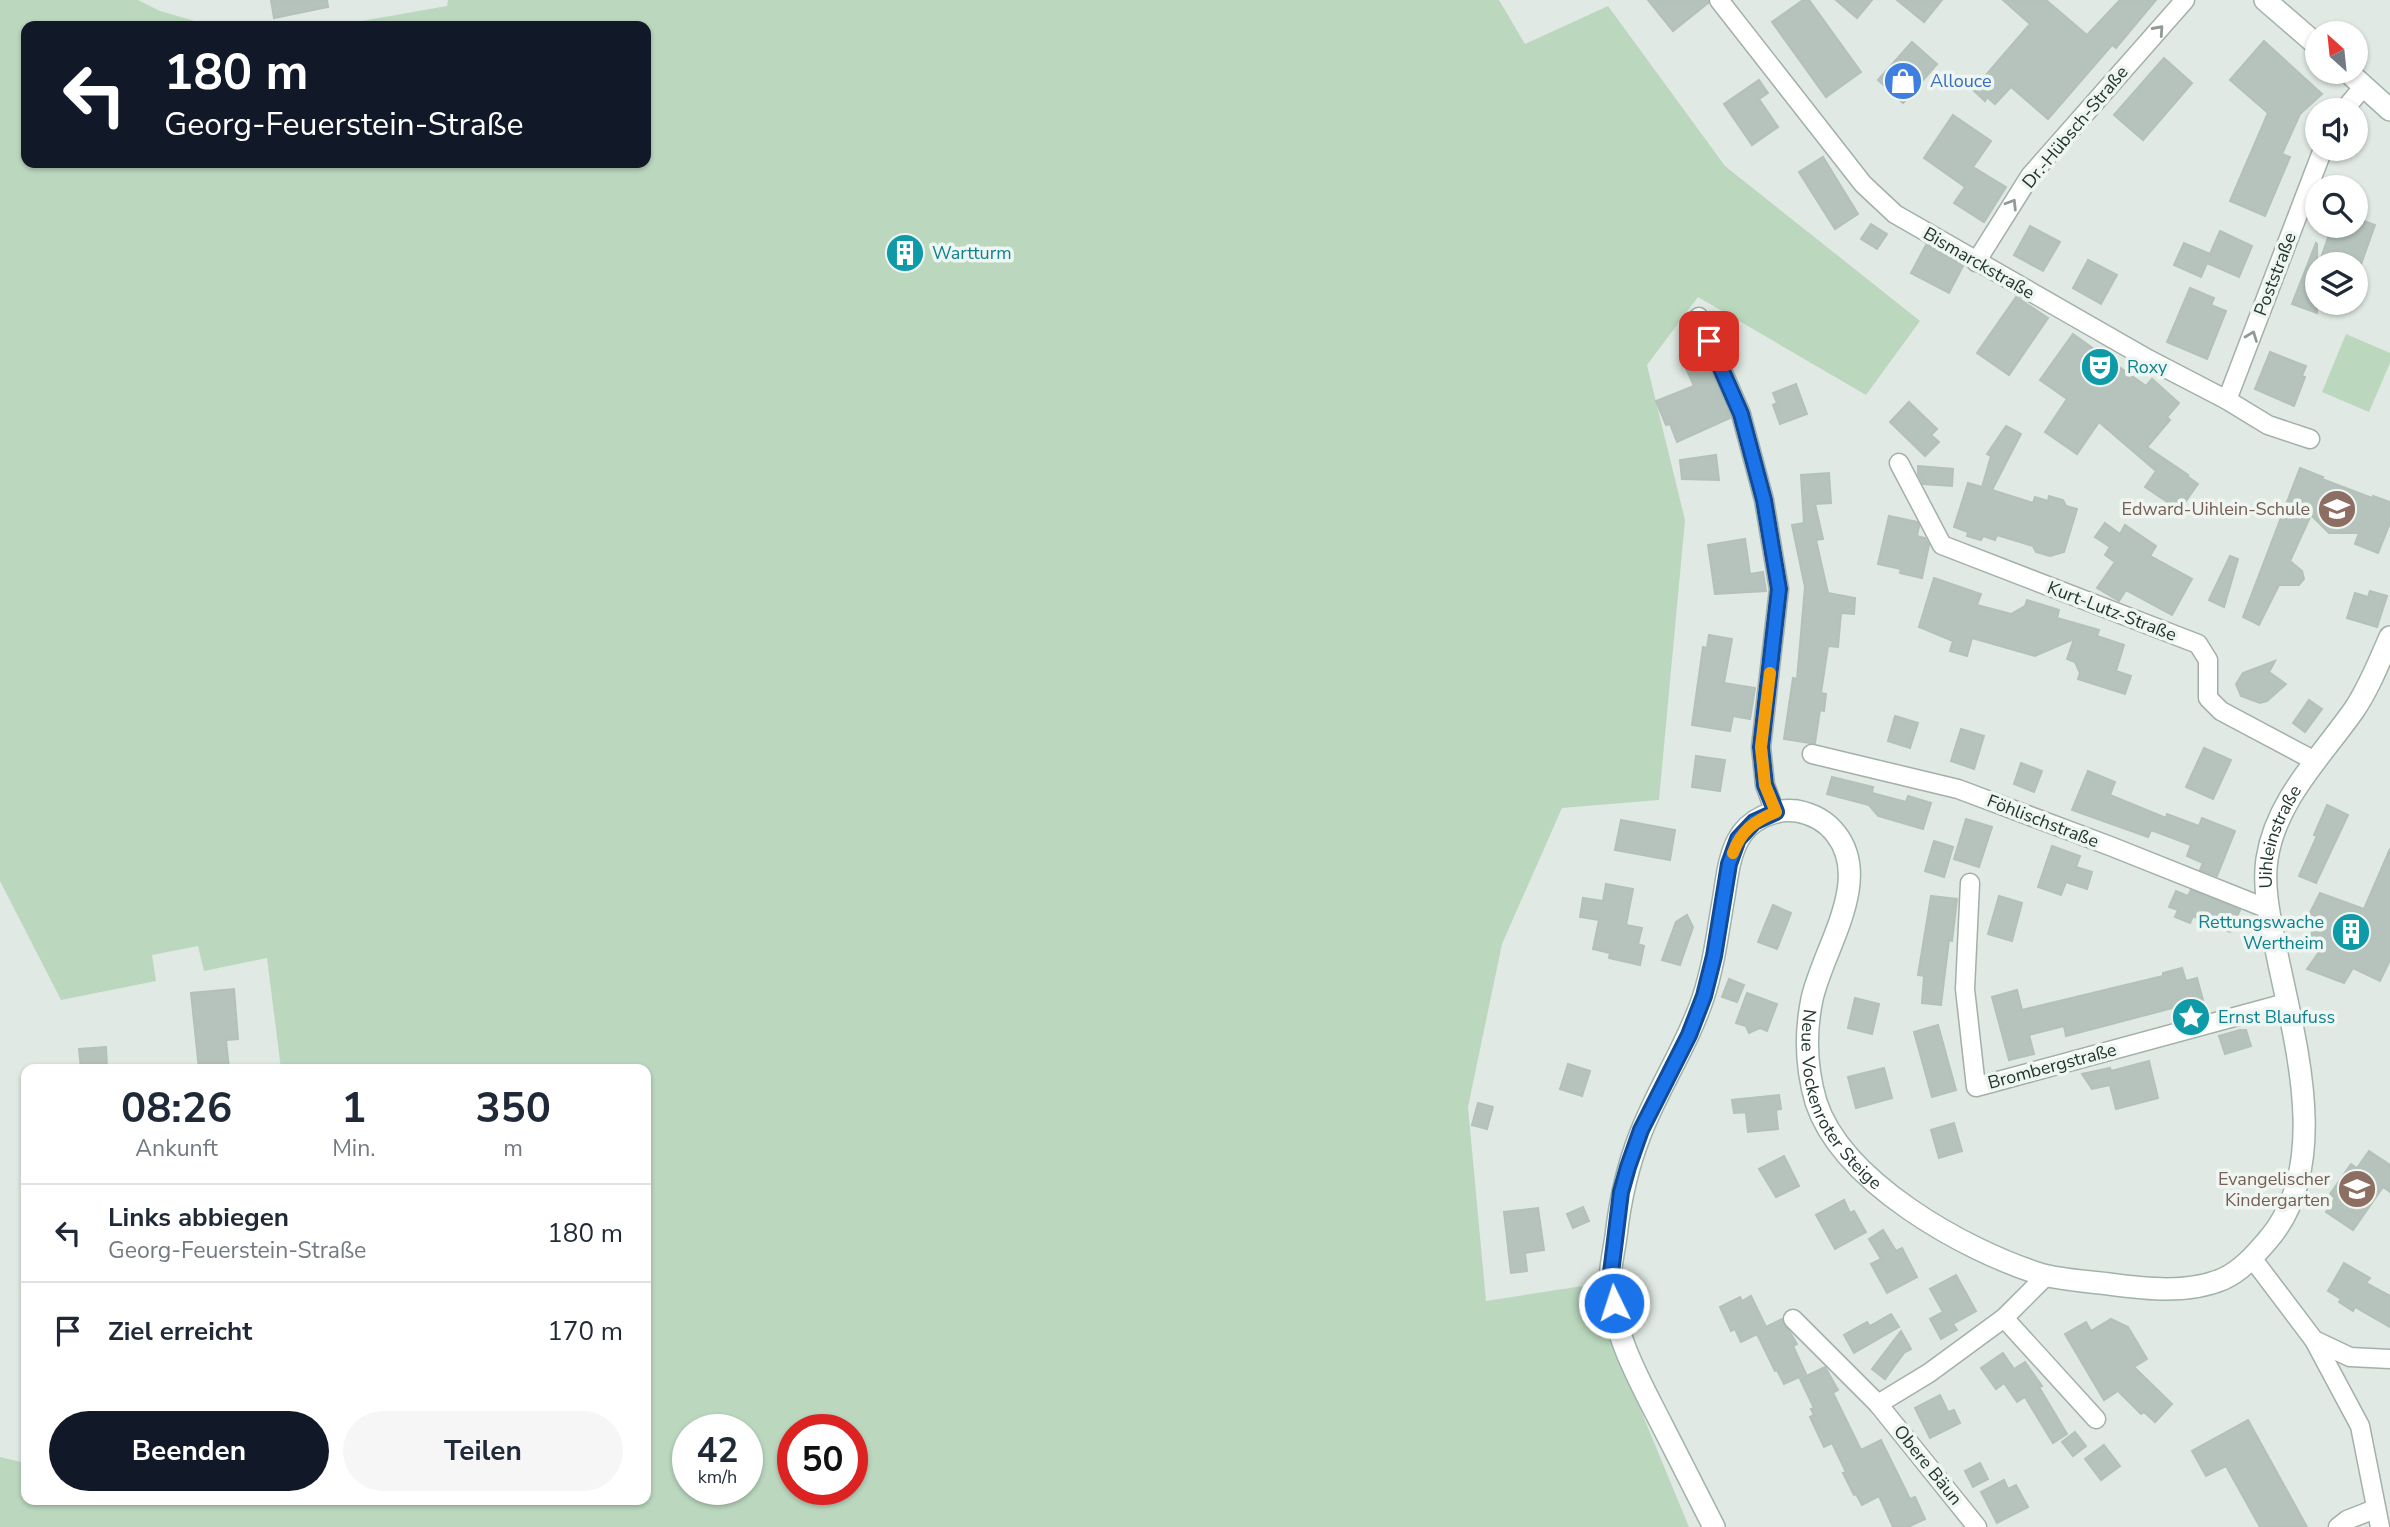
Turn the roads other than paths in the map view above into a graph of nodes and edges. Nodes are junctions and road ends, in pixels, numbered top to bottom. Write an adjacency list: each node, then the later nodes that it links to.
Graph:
1 (1719, 0): 10 (street, Bismarckstraße)
2 (2186, 0): 10 (street, Dr.-Hübsch-Straße, one-way to 2)
3 (2265, 0): 4 (main road)
4 (2305, 35)
5 (2362, 84): 6 (main road)
6 (2364, 86): 7 (street); 8 (main road)
7 (2354, 98)
8 (2390, 110)
9 (2318, 161): 12 (street, Poststraße, one-way to 9)
10 (1976, 262): 12 (street, Bismarckstraße)
11 (1699, 317): 18 (street)
12 (2227, 400): 13 (street, Bismarckstraße)
13 (2310, 439)
14 (1899, 463): 17 (street, Kurt-Lutz-Straße)
15 (2390, 638): 17 (main road, Uihleinstraße)
16 (1812, 754): 20 (street, Föhlischstraße)
17 (2315, 761): 20 (main road, Uihleinstraße)
18 (1776, 812): 23 (main road, Neue Vockenroter Steige); 31 (main road)
19 (1970, 883): 21 (street, Brombergstraße)
20 (2268, 909): 21 (main road, Uihleinstraße)
21 (2286, 1003): 22 (main road, Uihleinstraße)
22 (2252, 1258): 23 (main road, Neue Vockenroter Steige); 26 (street)
23 (2046, 1276): 24 (street)
24 (2004, 1318): 28 (street); 29 (street)
25 (1793, 1319): 28 (street, Obere Bäun)
26 (2314, 1340): 27 (street); 30 (street)
27 (2390, 1359)
28 (1878, 1404): 32 (street, Obere Bäun)
29 (2096, 1419)
30 (2375, 1509): 33 (street); 34 (street)
31 (1714, 1527)
32 (1978, 1527)
33 (2338, 1527)
34 (2380, 1527)

